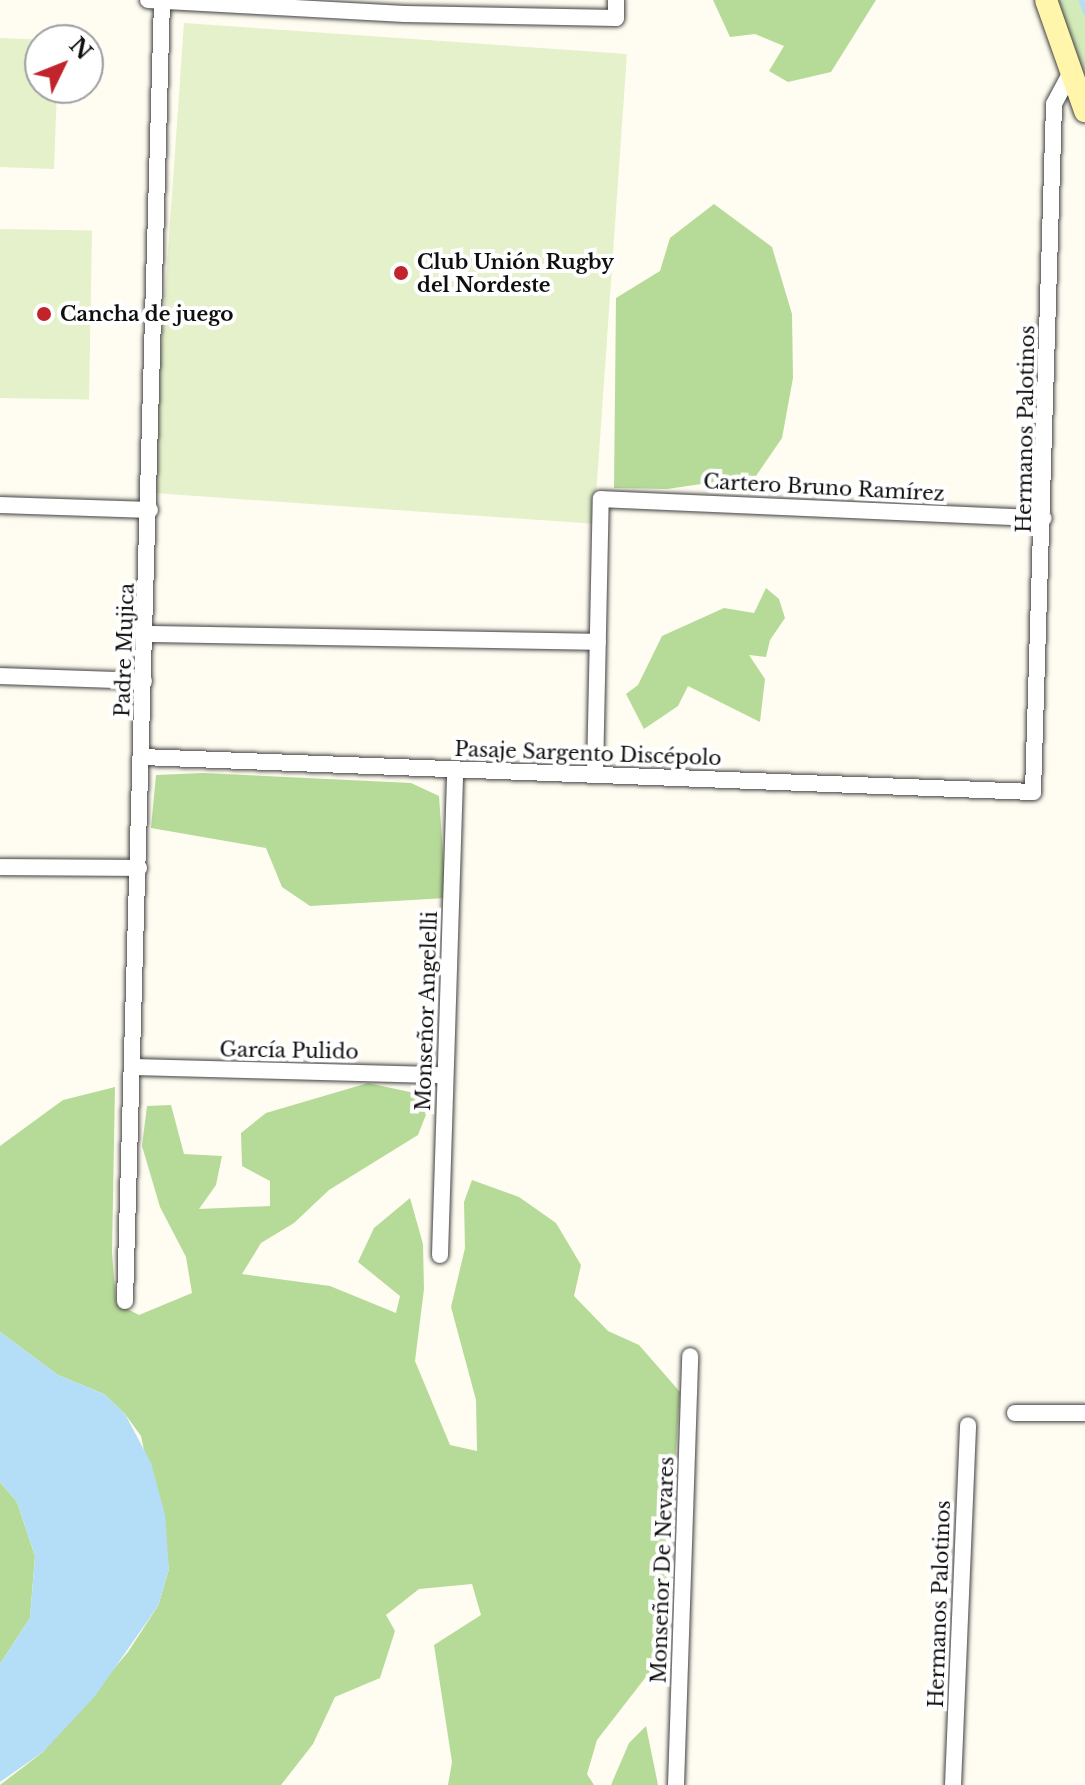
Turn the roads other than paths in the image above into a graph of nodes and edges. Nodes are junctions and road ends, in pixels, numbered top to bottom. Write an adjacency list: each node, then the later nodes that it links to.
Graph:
1 (148, 0): 2 (street)
2 (162, 0): 5 (street); 9 (street, Padre Mujica)
3 (616, 0): 5 (street)
4 (1046, 0): 6 (street)
5 (405, 7)
6 (1071, 72): 7 (street); 10 (street, Hermanos Palotinos)
7 (1085, 111)
8 (0, 505): 9 (street)
9 (150, 510): 11 (street, Padre Mujica)
10 (1044, 518): 12 (street, Cartero Bruno Ramírez); 18 (street, Hermanos Palotinos)
11 (146, 634): 12 (street); 14 (street, Padre Mujica)
12 (598, 642): 17 (street)
13 (0, 676): 14 (street)
14 (144, 681): 15 (street, Padre Mujica)
15 (142, 757): 16 (street, Pasaje Sargento Discépolo); 20 (street, Padre Mujica)
16 (455, 769): 17 (street, Pasaje Sargento Discépolo); 22 (street, Monseñor Angelelli)
17 (595, 774): 18 (street, Pasaje Sargento Discépolo)
18 (1033, 792)
19 (0, 867): 20 (street)
20 (139, 868): 21 (street, Padre Mujica)
21 (132, 1067): 22 (street, García Pulido); 24 (street, Padre Mujica)
22 (445, 1075): 23 (street, Monseñor Angelelli)
23 (440, 1255)
24 (125, 1301)
25 (690, 1356): 29 (street, Monseñor De Nevares)
26 (1015, 1413): 27 (street)
27 (1085, 1413)
28 (968, 1425): 30 (street, Hermanos Palotinos)
29 (676, 1785)
30 (953, 1785)

